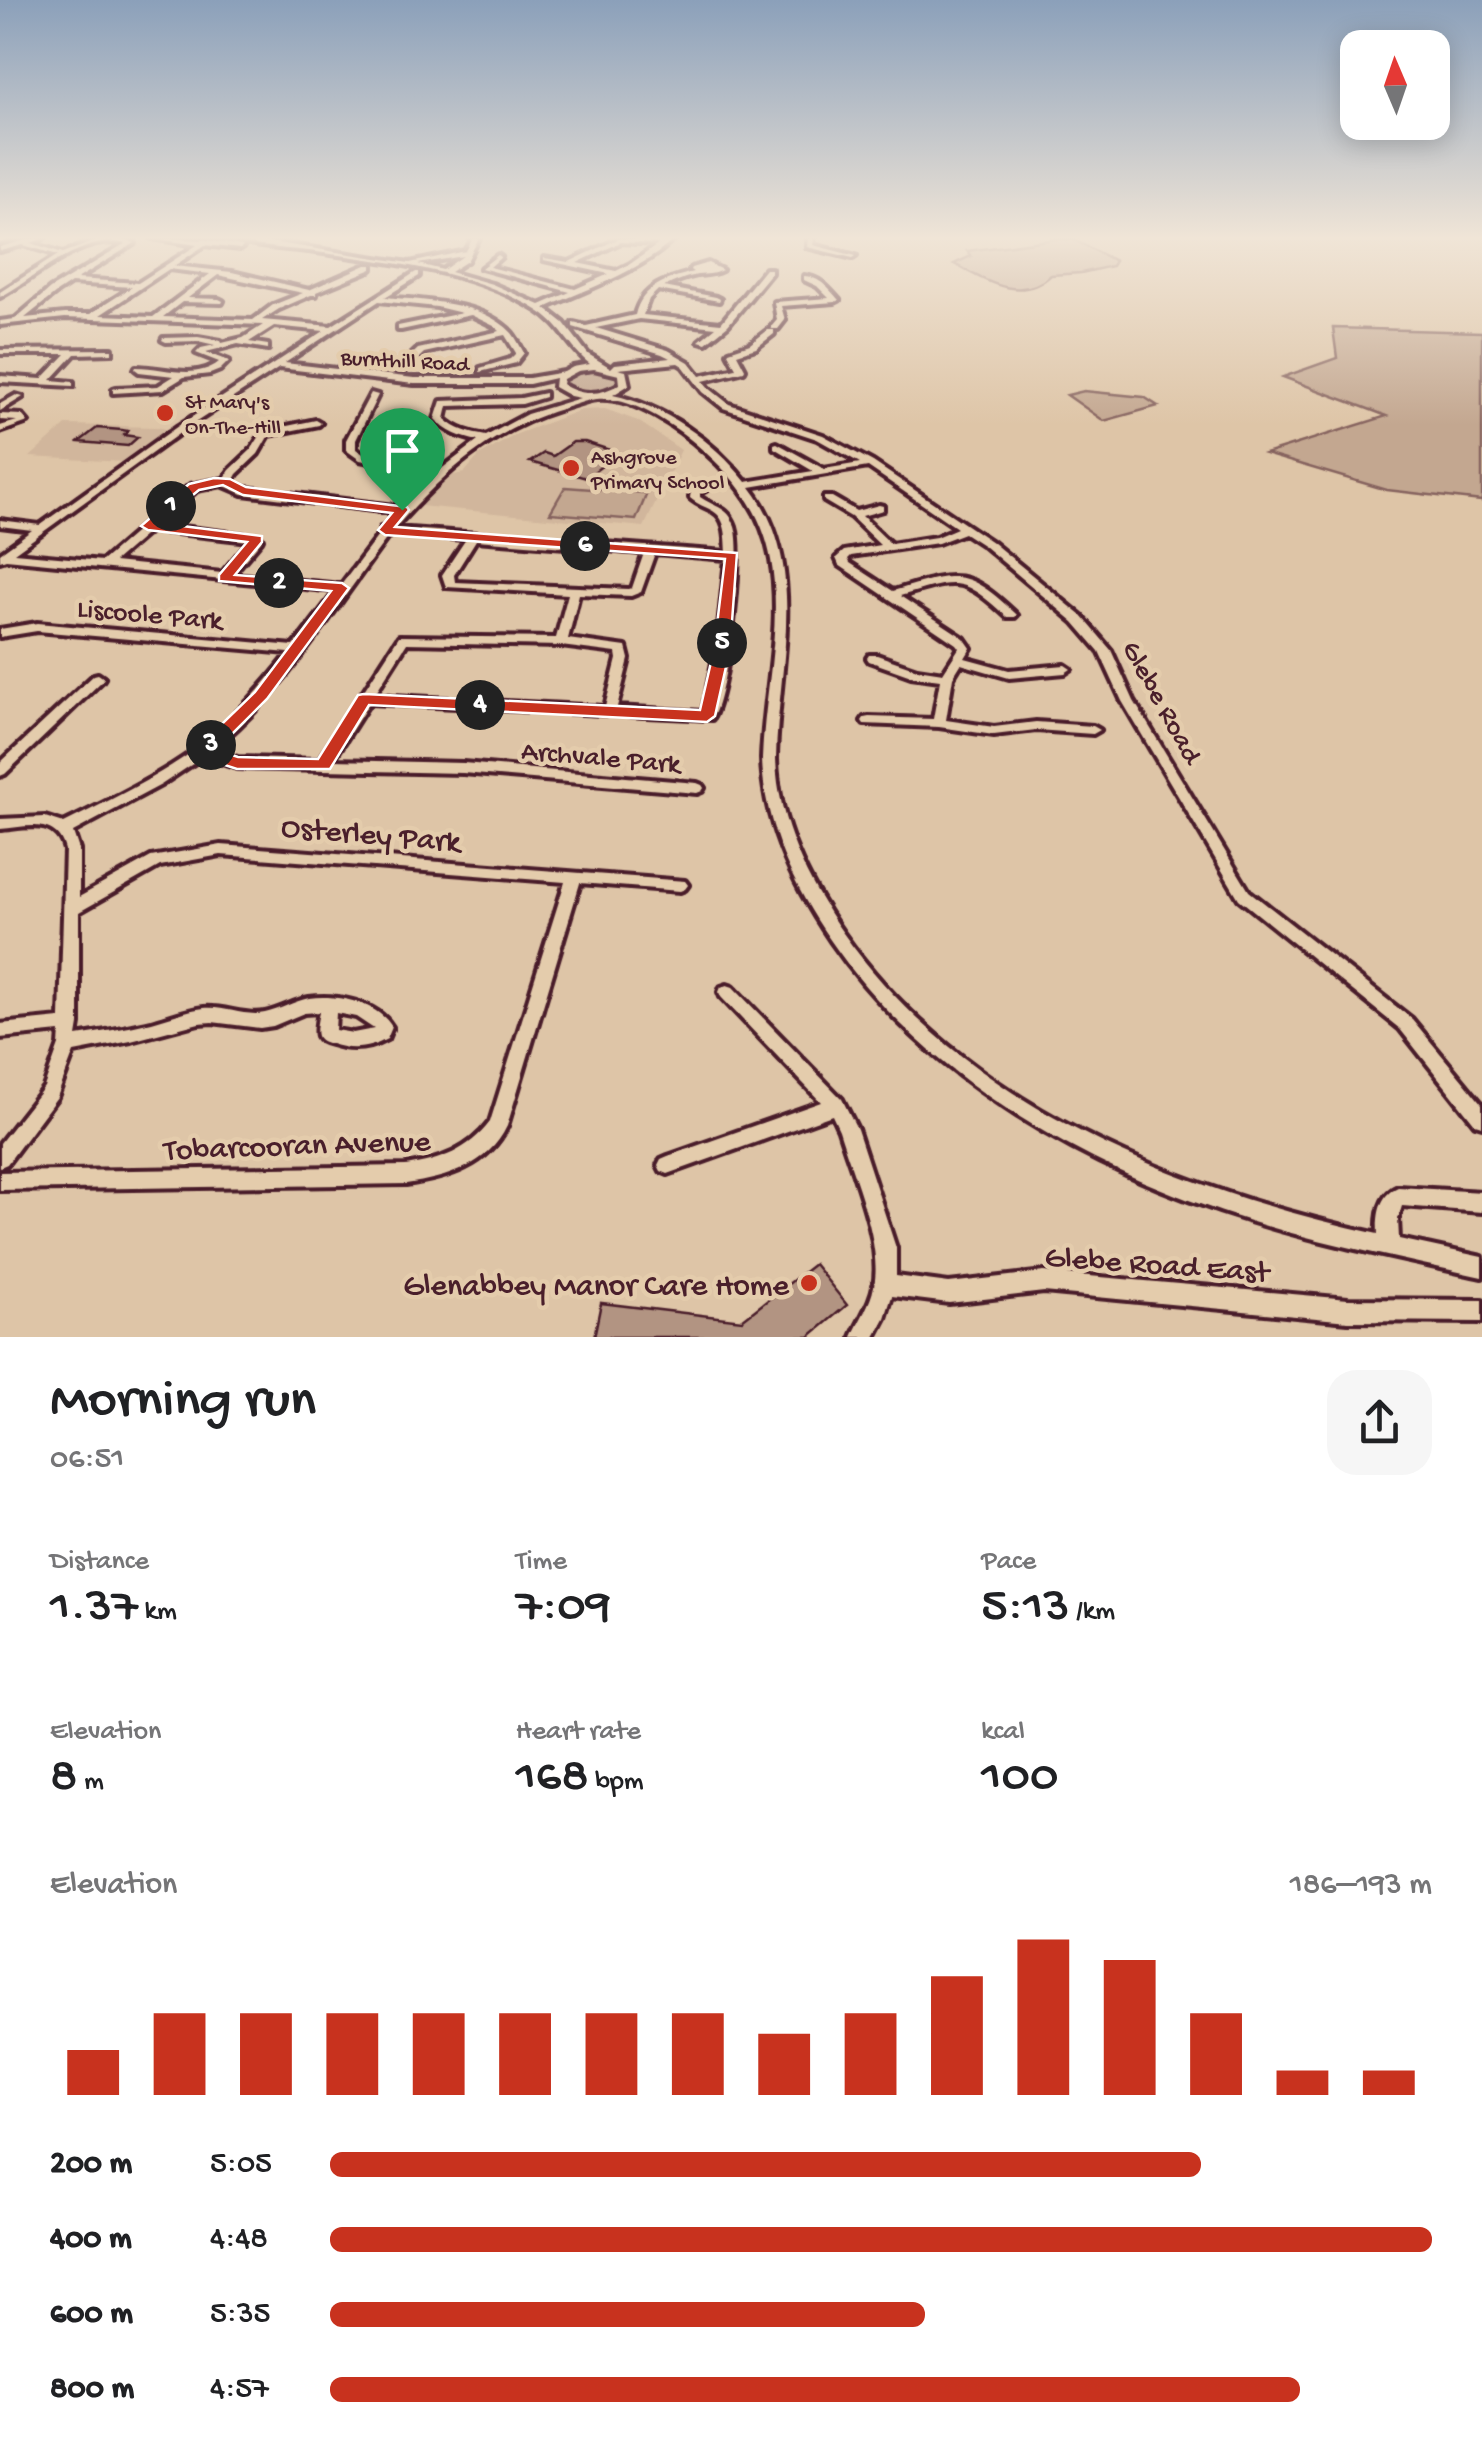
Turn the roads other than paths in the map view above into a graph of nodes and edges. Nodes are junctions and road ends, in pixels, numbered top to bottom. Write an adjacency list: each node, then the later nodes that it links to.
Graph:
1 (44, 300): 19 (street)
2 (114, 300): 16 (street)
3 (179, 300): 18 (street)
4 (195, 300): 13 (street)
5 (295, 300): 20 (street)
6 (376, 300): 25 (street)
7 (394, 300): 15 (street)
8 (523, 300): 14 (street)
9 (553, 300): 14 (street)
10 (643, 300): 17 (street)
11 (743, 300): 23 (street)
12 (828, 300): 46 (street)
13 (219, 301)
14 (539, 308): 32 (street)
15 (473, 313): 24 (street); 26 (street)
16 (91, 317): 18 (street); 19 (street)
17 (639, 317): 23 (street); 36 (street)
18 (154, 320): 20 (street)
19 (18, 321): 22 (street)
20 (254, 322): 21 (street)
21 (272, 322): 25 (street); 29 (street)
22 (0, 323)
23 (722, 325): 28 (street)
24 (401, 328)
25 (332, 329): 38 (street)
26 (504, 333): 41 (street); 42 (street)
27 (166, 340): 30 (street)
28 (704, 341)
29 (238, 342): 30 (street); 31 (street)
30 (220, 345): 44 (street)
31 (265, 347)
32 (578, 347): 39 (street); 43 (street)
33 (109, 350): 34 (street)
34 (73, 351): 35 (street); 49 (street)
35 (0, 352)
36 (679, 360): 37 (street); 46 (street, Glebe Road)
37 (657, 364): 39 (street, Burnthill Road); 47 (street)
38 (278, 365): 48 (street, Burnthill Road); 77 (street)
39 (605, 367): 43 (street, Burnthill Road); 47 (street)
40 (139, 369): 44 (street)
41 (482, 370)
42 (400, 371)
43 (565, 373): 48 (street, Burnthill Road); 51 (street)
44 (182, 375): 52 (street)
45 (0, 378): 49 (street)
46 (699, 379): 65 (street, Glebe Road)
47 (627, 380): 55 (street); 57 (street)
48 (529, 381): 51 (street, Burnthill Road)
49 (44, 382): 50 (street)
50 (70, 384)
51 (561, 390): 55 (street, Burnthill Road); 58 (street)
52 (116, 391)
53 (374, 394): 67 (street)
54 (542, 395): 63 (street)
55 (597, 396): 57 (street, Burnthill Road); 58 (street)
56 (19, 397): 59 (street)
57 (637, 404): 69 (street, Burnthill Road)
58 (554, 406): 63 (street)
59 (0, 408)
60 (0, 417): 62 (street)
61 (316, 423): 68 (street)
62 (0, 430)
63 (486, 439): 67 (street)
64 (777, 446): 66 (street)
65 (870, 464): 66 (street); 78 (street, Glebe Road)
66 (822, 472): 69 (street)
67 (439, 473): 73 (street)
68 (225, 482): 73 (street); 76 (street)
69 (744, 484): 124 (street, Burnthill Road)
70 (708, 486): 84 (street)
71 (828, 499): 74 (street)
72 (878, 508): 74 (street)
73 (402, 510): 79 (street)
74 (855, 515): 81 (street)
75 (0, 523): 77 (street)
76 (148, 526): 85 (street); 86 (street)
77 (42, 528): 83 (street)
78 (966, 528): 81 (street); 119 (street, Glebe Road)
79 (385, 530): 80 (street); 87 (street)
80 (473, 537): 82 (street); 88 (street)
81 (888, 547): 89 (street)
82 (650, 551): 84 (street); 88 (street)
83 (2, 556): 85 (street)
84 (732, 556): 100 (street)
85 (103, 566): 86 (street)
86 (224, 578): 87 (street)
87 (342, 588): 93 (street)
88 (574, 593): 92 (street)
89 (893, 595): 90 (street); 95 (street)
90 (1011, 615)
91 (0, 633): 93 (street, Liscoole Park)
92 (561, 642): 99 (street); 100 (street)
93 (296, 650): 104 (street)
94 (874, 658): 97 (street)
95 (960, 660): 96 (street); 97 (street)
96 (1065, 669)
97 (948, 677): 102 (street)
98 (72, 686): 106 (street)
99 (364, 699): 100 (street); 105 (street)
100 (610, 711)
101 (869, 721): 102 (street)
102 (940, 723): 103 (street)
103 (1093, 730)
104 (203, 752): 105 (street, Archvale Park); 109 (street)
105 (323, 765): 107 (street, Archvale Park)
106 (0, 771)
107 (696, 788)
108 (0, 824): 109 (street)
109 (66, 829): 112 (street)
110 (574, 877): 111 (street, Osterley Park); 112 (street, Osterley Park); 122 (street, Tobarcooran Avenue)
111 (680, 885)
112 (72, 909): 115 (street)
113 (727, 992): 118 (street)
114 (328, 1006): 117 (street)
115 (70, 1024): 116 (street); 117 (street)
116 (0, 1031)
117 (68, 1045): 120 (street)
118 (836, 1105): 121 (street); 126 (street)
119 (1482, 1118)
120 (0, 1158)
121 (668, 1165)
122 (0, 1181)
123 (1482, 1202): 124 (street)
124 (1390, 1246): 125 (street, Burnthill Road)
125 (1482, 1267)
126 (885, 1285): 127 (street, Glebe Road East); 128 (street)
127 (1482, 1312)
128 (863, 1337)

